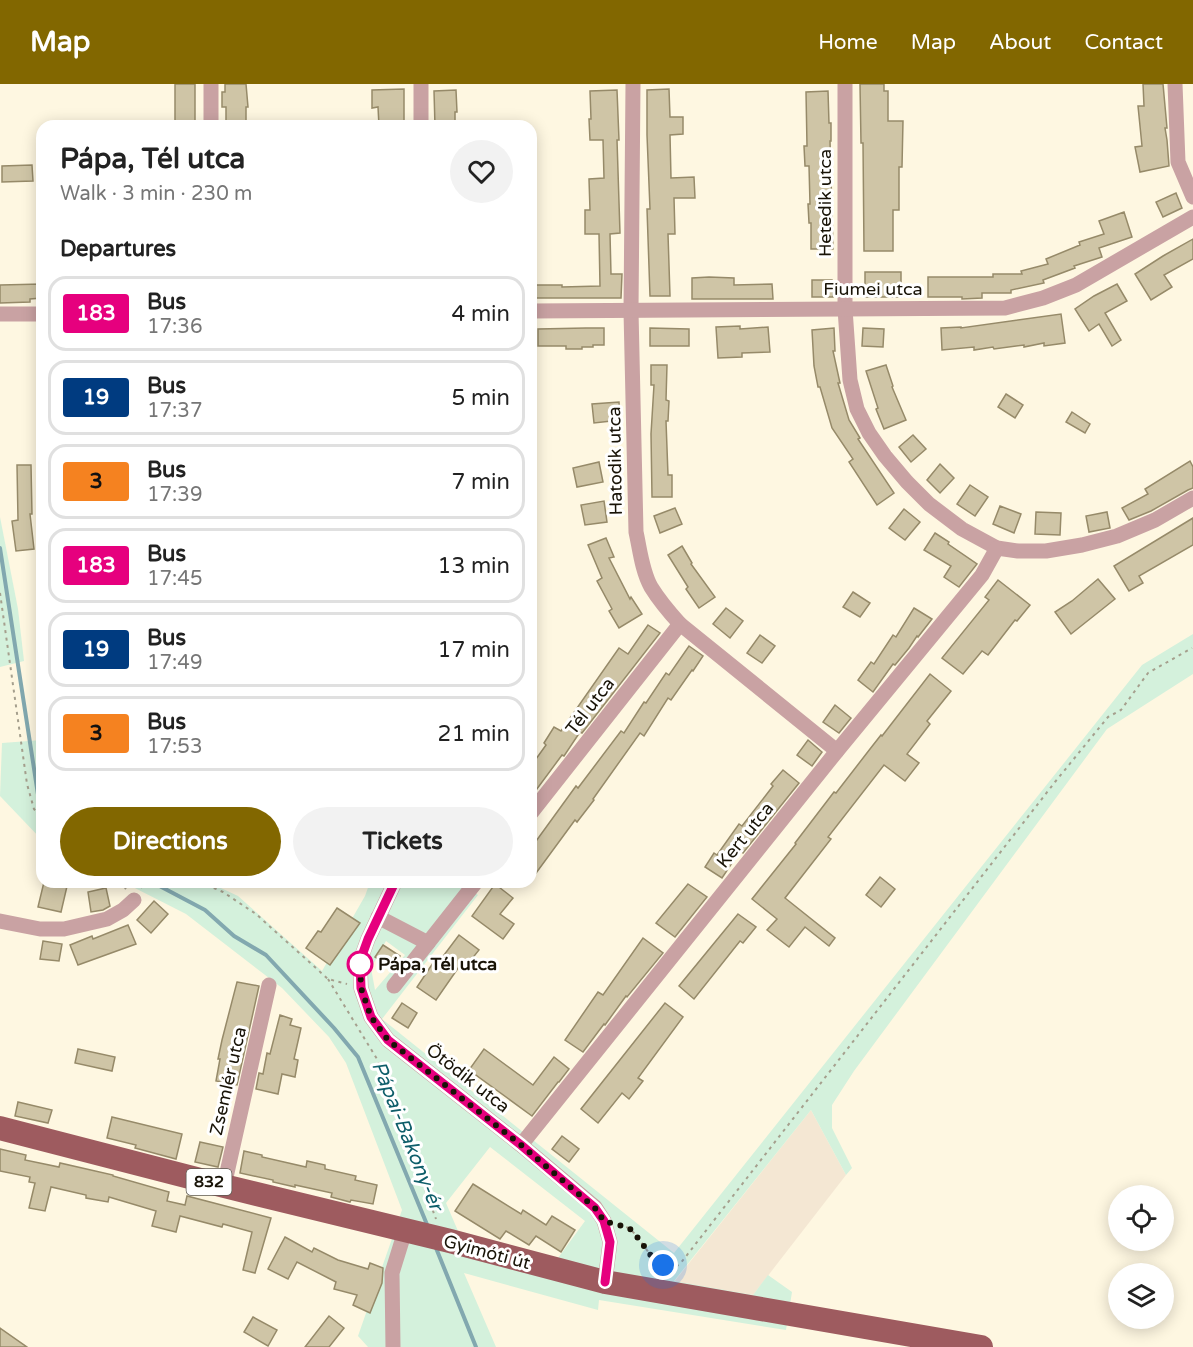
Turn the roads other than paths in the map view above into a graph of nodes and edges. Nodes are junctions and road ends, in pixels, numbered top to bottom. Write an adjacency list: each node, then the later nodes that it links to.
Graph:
1 (211, 84): 6 (street)
2 (421, 84): 7 (street)
3 (633, 84): 11 (street, Hatodik utca)
4 (845, 84): 10 (street, Hetedik utca)
5 (1174, 84): 8 (street)
6 (211, 120)
7 (421, 120)
8 (1193, 197)
9 (1193, 217): 10 (street, Fiumei utca)
10 (845, 309): 11 (street, Fiumei utca); 16 (street, Hetedik utca)
11 (631, 311): 12 (street, Fiumei utca); 17 (street, Hatodik utca)
12 (537, 312)
13 (0, 314): 14 (street)
14 (36, 314)
15 (1193, 498): 16 (street)
16 (997, 548): 18 (street, Kert utca)
17 (680, 624): 18 (street, Hatodik utca); 19 (street, Tél utca)
18 (837, 751): 29 (street, Kert utca)
19 (537, 805)
20 (392, 888): 23 (street, Ötödik utca)
21 (471, 888): 25 (street)
22 (137, 895): 24 (street)
23 (378, 917): 25 (street); 29 (street, Ötödik utca)
24 (0, 921)
25 (428, 943): 27 (street)
26 (269, 985): 30 (street, Zsemlér utca)
27 (394, 986)
28 (0, 1128): 30 (main road, Gyimóti út / 832)
29 (521, 1145): 32 (street, Ötödik utca)
30 (224, 1186): 31 (main road, Gyimóti út / 832)
31 (412, 1232): 32 (main road, Gyimóti út / 832); 33 (street)
32 (605, 1282): 34 (main road, Gyimóti út / 832)
33 (393, 1347)
34 (981, 1347)

